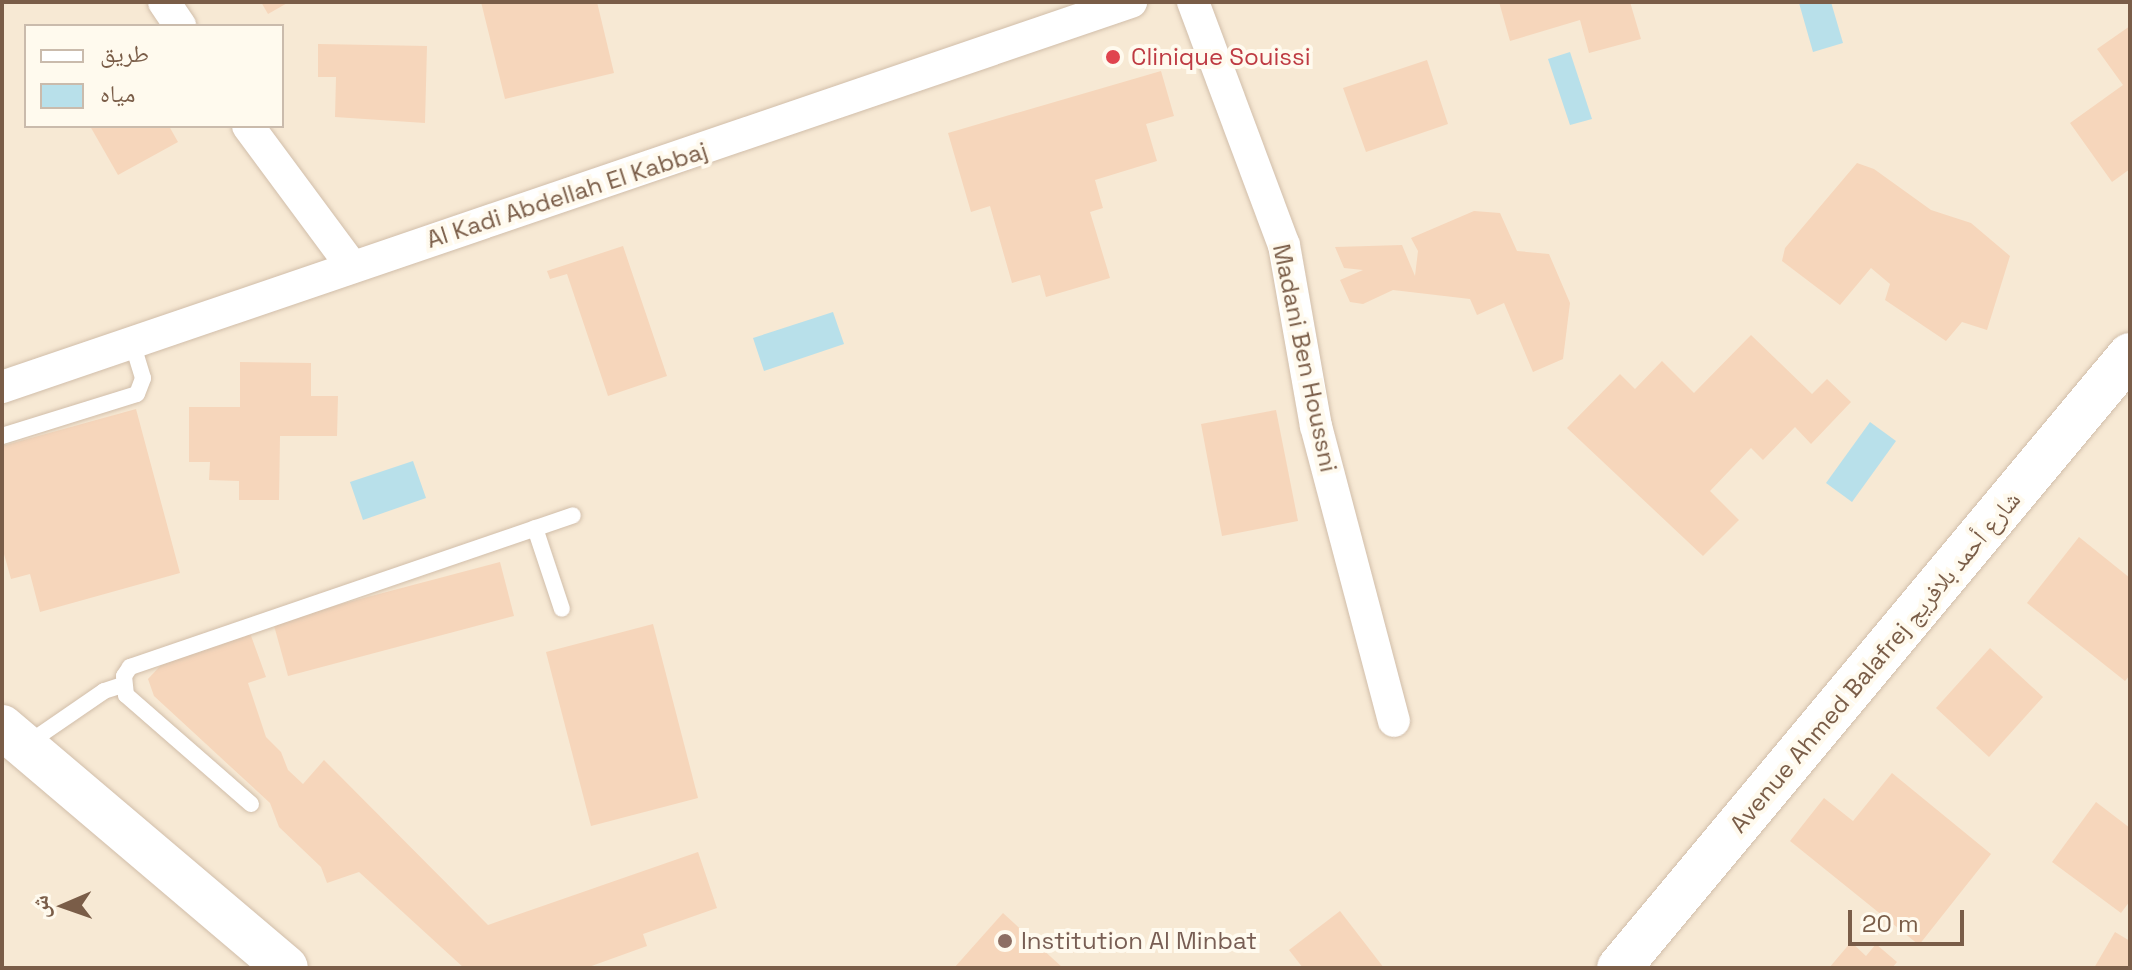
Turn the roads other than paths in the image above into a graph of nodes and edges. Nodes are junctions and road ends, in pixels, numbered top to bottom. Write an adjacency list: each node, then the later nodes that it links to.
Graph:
1 (164, 2): 4 (street)
2 (1131, 2): 6 (street, Al Kadi Abdellah El Kabbaj)
3 (1193, 2): 15 (street, Madani Ben Houssni)
4 (179, 24)
5 (249, 128): 6 (street)
6 (351, 265): 7 (street, Al Kadi Abdellah El Kabbaj)
7 (132, 343): 9 (street, Al Kadi Abdellah El Kabbaj); 10 (lane)
8 (2130, 355): 19 (main road, Avenue Ahmed Balafrej شارع أحمد بلافريج)
9 (2, 387)
10 (2, 436)
11 (573, 515): 12 (lane)
12 (535, 528): 13 (lane); 14 (lane)
13 (562, 609)
14 (123, 685): 16 (lane); 17 (lane)
15 (1394, 721)
16 (12, 737): 18 (main road)
17 (251, 804)
18 (286, 968)
19 (1619, 968)

